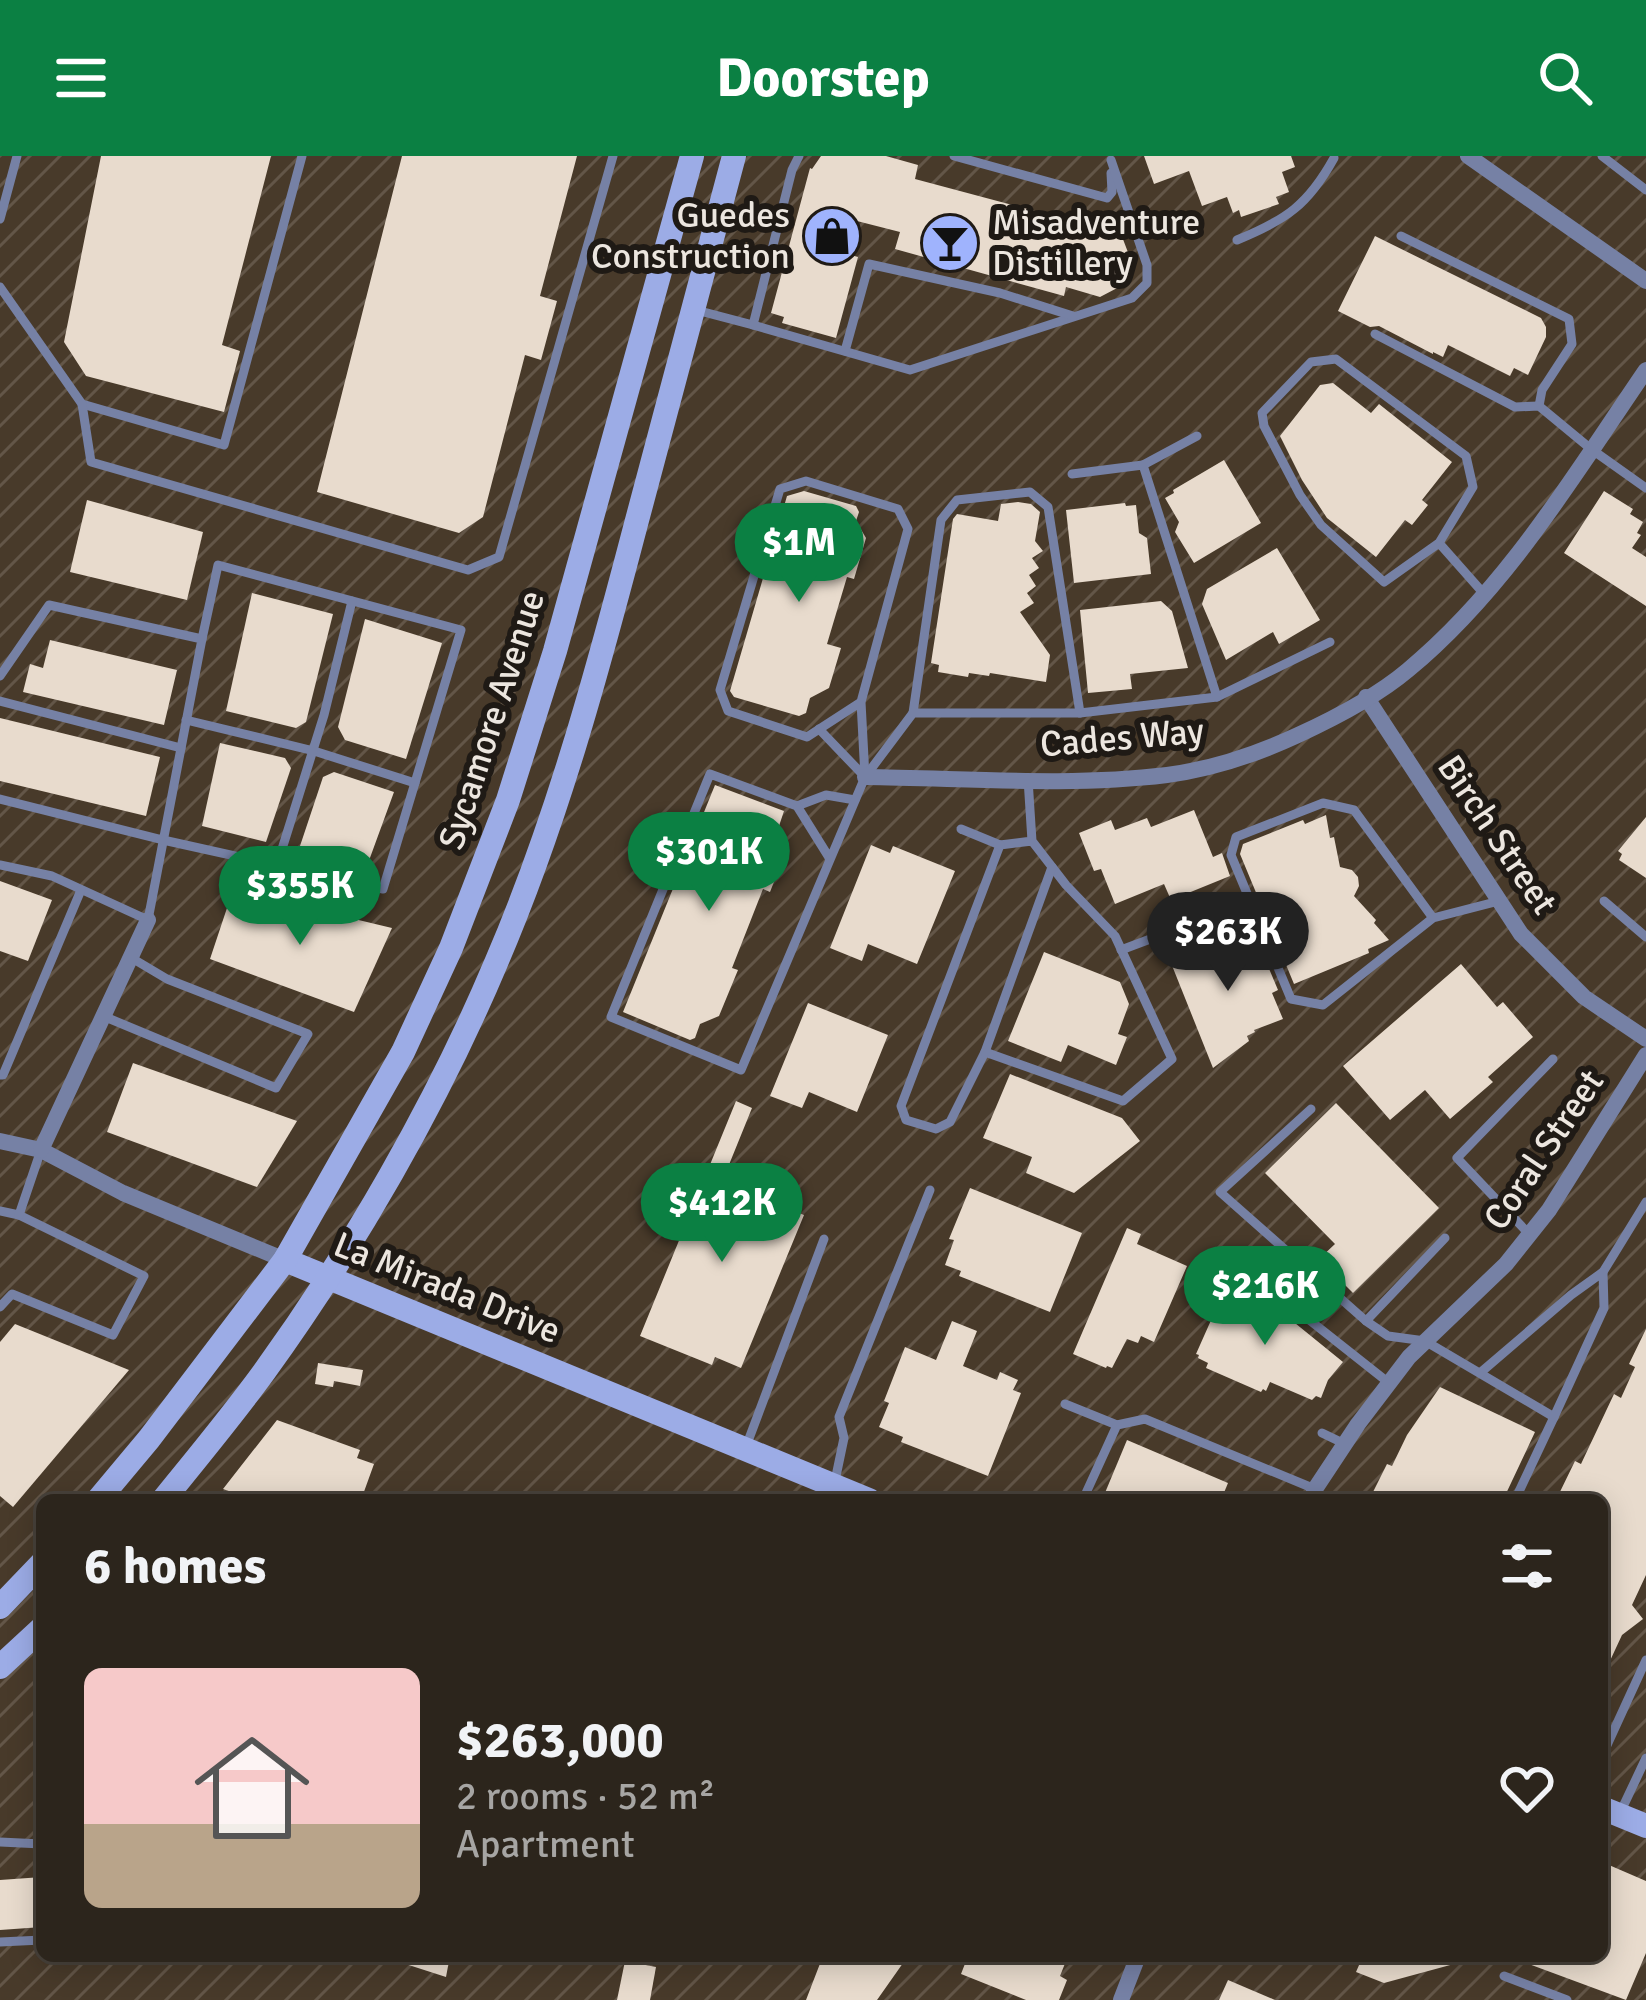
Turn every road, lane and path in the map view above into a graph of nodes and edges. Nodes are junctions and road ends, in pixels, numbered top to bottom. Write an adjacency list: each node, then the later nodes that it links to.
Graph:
1 (17, 156): 13 (lane)
2 (302, 156): 24 (lane)
3 (613, 156): 24 (lane)
4 (692, 156): 86 (main road, Sycamore Avenue)
5 (734, 156): 18 (main road)
6 (799, 156): 20 (lane)
7 (954, 156): 11 (lane)
8 (1468, 156): 16 (street)
9 (1602, 156): 12 (lane)
10 (1333, 157): 15 (lane)
11 (1110, 158): 19 (lane)
12 (1646, 190)
13 (0, 220)
14 (1401, 236): 25 (lane)
15 (1237, 240)
16 (1646, 281)
17 (0, 287): 24 (lane)
18 (693, 309): 20 (lane); 89 (main road)
19 (1075, 316): 22 (lane); 22 (lane)
20 (753, 325): 22 (lane)
21 (1375, 334): 25 (lane)
22 (845, 351)
23 (1646, 370): 27 (street, Cades Way)
24 (82, 404)
25 (1540, 406): 27 (lane)
26 (1197, 436): 28 (lane)
27 (1591, 449): 30 (lane); 32 (street, Cades Way)
28 (1142, 466): 29 (lane); 37 (lane)
29 (1072, 474)
30 (1646, 488)
31 (1439, 543): 31 (lane); 32 (lane)
32 (1485, 595): 38 (street, Cades Way)
33 (352, 601): 34 (lane); 46 (lane); 49 (lane)
34 (202, 639): 36 (lane); 43 (lane)
35 (1330, 642): 37 (lane)
36 (0, 676)
37 (1217, 697): 41 (lane)
38 (1366, 697): 48 (street, Cades Way); 62 (street, Birch Street)
39 (0, 701): 45 (lane)
40 (861, 702): 44 (lane); 44 (lane); 47 (lane)
41 (1080, 712): 42 (lane); 42 (lane)
42 (914, 713): 47 (lane)
43 (186, 720): 45 (lane); 46 (lane)
44 (819, 729): 47 (lane)
45 (181, 748): 54 (lane)
46 (314, 751): 49 (lane); 59 (lane)
47 (865, 777): 48 (street, Cades Way); 51 (lane)
48 (1028, 779): 55 (lane)
49 (416, 783): 59 (lane)
50 (0, 800): 54 (lane)
51 (855, 800): 52 (lane); 57 (lane)
52 (797, 806): 57 (lane); 57 (lane)
53 (962, 829): 56 (lane)
54 (164, 841): 59 (lane); 66 (lane)
55 (1033, 842): 56 (lane); 60 (lane)
56 (1000, 845): 72 (lane)
57 (830, 859)
58 (0, 865): 61 (lane)
59 (277, 865)
60 (1052, 867): 68 (lane); 72 (lane)
61 (81, 890): 66 (lane); 75 (lane)
62 (1499, 901): 65 (lane); 71 (street, Birch Street)
63 (1604, 901): 67 (lane)
64 (1230, 909): 68 (lane)
65 (1433, 918): 65 (lane)
66 (148, 920): 69 (street)
67 (1646, 937)
68 (1121, 950): 72 (lane)
69 (130, 957): 70 (street); 70 (lane)
70 (103, 1016): 78 (street)
71 (1644, 1034)
72 (985, 1052)
73 (1646, 1055): 83 (street, Coral Street)
74 (1553, 1059): 83 (lane)
75 (0, 1075)
76 (1311, 1109): 91 (lane)
77 (0, 1141): 78 (street, La Mirada Drive)
78 (41, 1150): 82 (lane); 86 (street, La Mirada Drive)
79 (930, 1190): 101 (lane)
80 (1646, 1202): 87 (lane)
81 (0, 1211): 82 (lane)
82 (19, 1214): 90 (lane)
83 (1529, 1234): 92 (street, Coral Street)
84 (1445, 1238): 91 (lane)
85 (824, 1239): 100 (lane)
86 (285, 1260): 89 (main road, La Mirada Drive); 103 (main road, Sycamore Avenue)
87 (1603, 1272): 93 (lane); 96 (lane)
88 (1238, 1276): 94 (lane)
89 (327, 1279): 100 (main road, La Mirada Drive); 104 (main road)
90 (0, 1306)
91 (1366, 1321): 92 (lane)
92 (1426, 1341): 93 (lane); 94 (street, Coral Street)
93 (1480, 1373): 96 (lane)
94 (1389, 1383): 99 (street, Coral Street)
95 (1065, 1404): 97 (lane)
96 (1554, 1417): 107 (lane)
97 (1118, 1425): 102 (lane); 106 (lane)
98 (1322, 1433): 99 (lane)
99 (1345, 1444): 106 (street, Coral Street)
100 (745, 1450): 101 (main road, La Mirada Drive)
101 (834, 1486): 105 (main road, La Mirada Drive)
102 (1086, 1492)
103 (103, 1494)
104 (168, 1494)
105 (854, 1494)
106 (1313, 1494)
107 (1519, 1494)
108 (36, 1569): 109 (main road)
109 (0, 1607)
110 (36, 1634): 112 (main road)
111 (1646, 1660): 113 (lane)
112 (0, 1667)
113 (1608, 1743)
114 (1646, 1758): 115 (lane)
115 (1610, 1811): 116 (main road)
116 (1646, 1826)
117 (0, 1842): 118 (lane)
118 (36, 1844)
119 (36, 1940): 120 (lane)
120 (0, 1942)
121 (1136, 1962): 123 (street)
122 (1504, 1976): 124 (lane)
123 (1121, 2000)
124 (1567, 2000)

